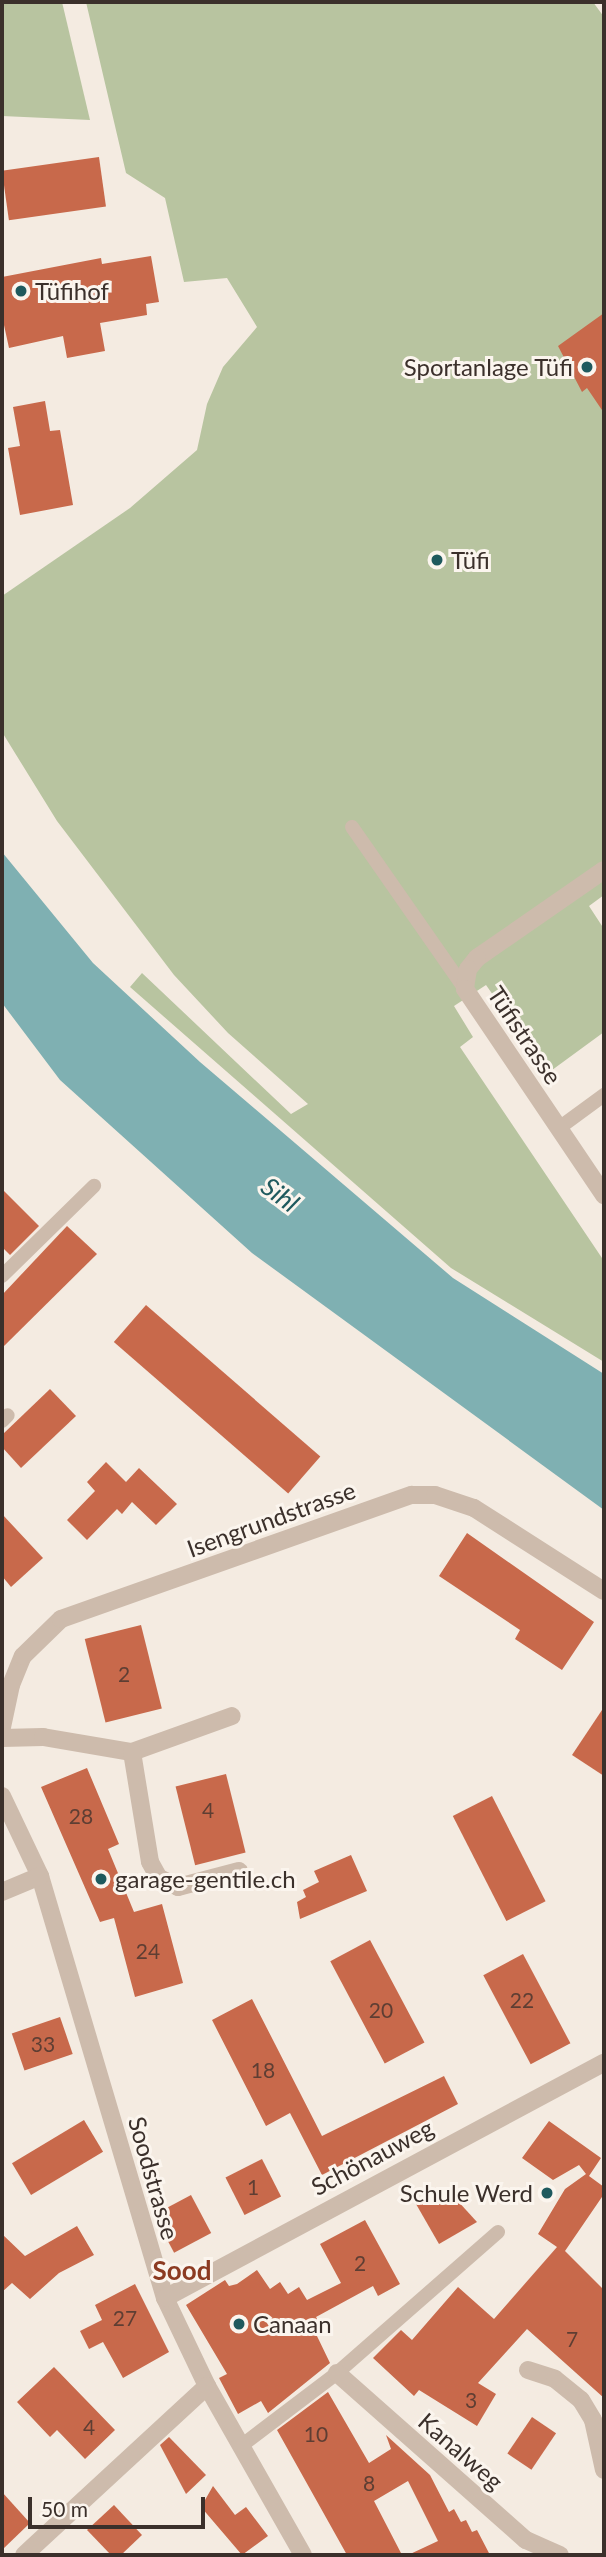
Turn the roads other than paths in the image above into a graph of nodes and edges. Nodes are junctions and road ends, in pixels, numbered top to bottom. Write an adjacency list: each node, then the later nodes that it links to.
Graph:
1 (352, 827): 3 (lane)
2 (604, 870): 3 (street, Tüfistrasse)
3 (465, 989): 5 (street, Tüfistrasse)
4 (604, 1095): 5 (lane)
5 (559, 1128): 7 (street, Tüfistrasse)
6 (94, 1185): 8 (lane)
7 (604, 1195)
8 (2, 1276)
9 (604, 1591): 11 (street, Isengrundstrasse)
10 (232, 1716): 13 (street)
11 (2, 1727)
12 (2, 1738): 13 (street)
13 (132, 1752): 15 (street)
14 (2, 1796): 16 (street, Soodstrasse)
15 (239, 1871)
16 (40, 1876): 17 (street); 20 (street, Soodstrasse)
17 (2, 1892)
18 (604, 2063): 20 (street, Schönauweg)
19 (498, 2232): 22 (lane)
20 (165, 2298): 23 (street, Soodstrasse)
21 (528, 2370): 25 (street)
22 (337, 2373): 24 (lane); 28 (street, Kanalweg)
23 (208, 2386): 24 (street, Soodstrasse); 26 (street)
24 (241, 2446): 27 (street, Soodstrasse)
25 (604, 2470)
26 (24, 2555)
27 (303, 2555)
28 (560, 2555)

